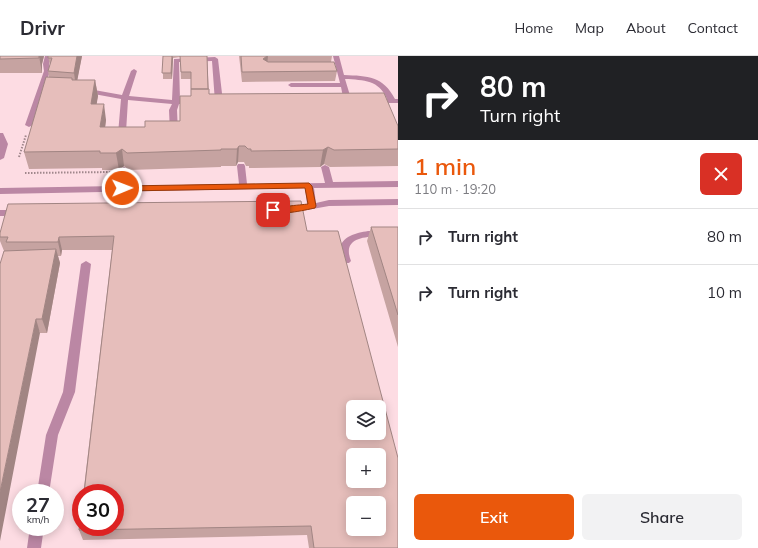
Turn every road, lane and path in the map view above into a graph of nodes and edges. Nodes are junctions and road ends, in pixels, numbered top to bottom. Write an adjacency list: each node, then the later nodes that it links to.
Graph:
1 (48, 56): 13 (street)
2 (336, 56): 4 (street)
3 (331, 69): 4 (street)
4 (338, 69): 6 (street)
5 (134, 71): 10 (street)
6 (341, 77): 8 (street); 11 (street)
7 (291, 85): 8 (street)
8 (343, 85): 11 (street)
9 (75, 90): 10 (street)
10 (125, 98): 12 (street); 14 (street)
11 (395, 101)
12 (176, 102): 12 (street); 15 (street)
13 (29, 125): 17 (path)
14 (137, 134)
15 (166, 134)
16 (0, 135): 18 (street)
17 (20, 157)
18 (0, 158)
19 (241, 166): 26 (street)
20 (325, 167): 24 (street)
21 (124, 171): 22 (path); 27 (street)
22 (25, 173)
23 (398, 184): 24 (street)
24 (330, 185): 25 (street)
25 (309, 186): 26 (street); 30 (street)
26 (243, 187): 27 (street)
27 (122, 188): 28 (street)
28 (0, 191)
29 (398, 202): 30 (street)
30 (312, 206): 31 (street)
31 (280, 210)
32 (0, 213): 33 (street)
33 (24, 213)
34 (398, 234): 36 (street)
35 (86, 264): 37 (street)
36 (349, 274)
37 (44, 484)
38 (36, 536): 39 (street)
39 (34, 548)

